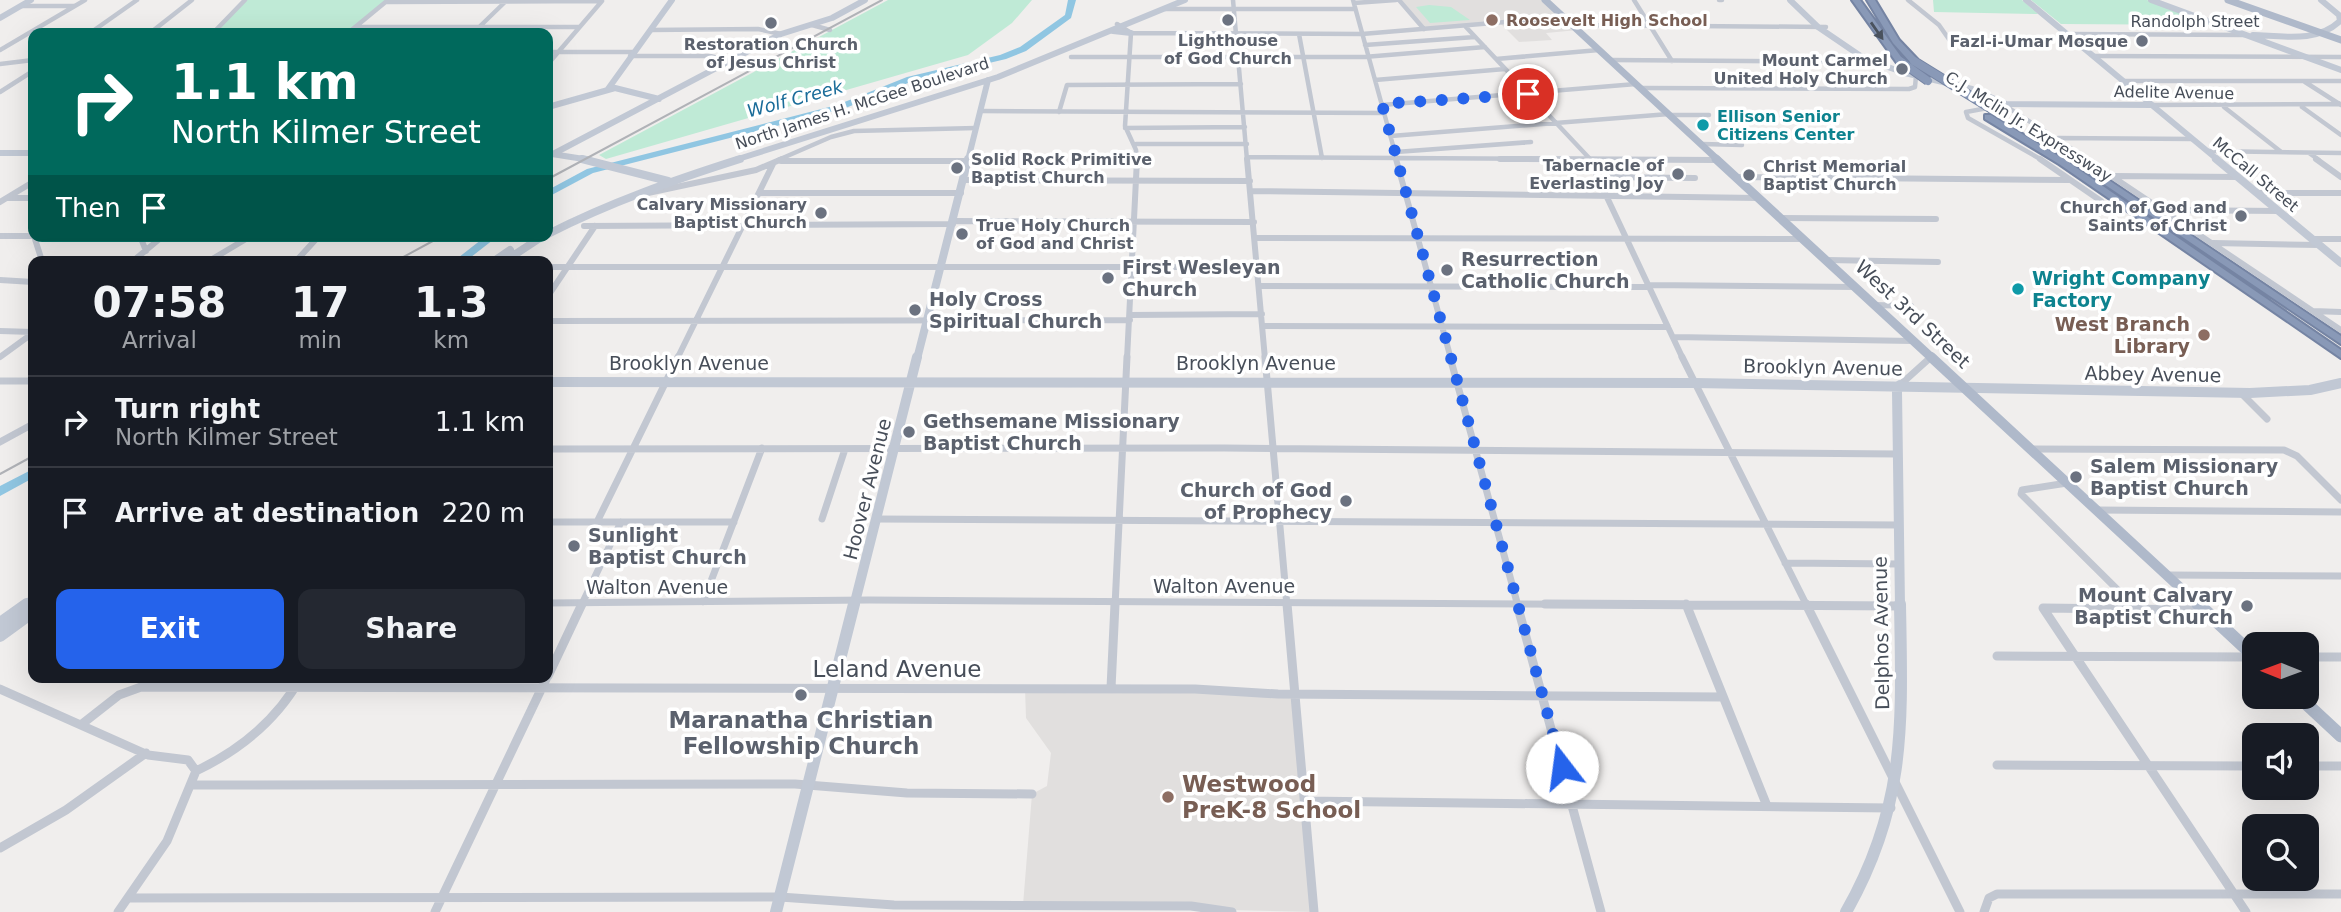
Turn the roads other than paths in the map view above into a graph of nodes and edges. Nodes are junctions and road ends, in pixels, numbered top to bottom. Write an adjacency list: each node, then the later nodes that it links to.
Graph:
1 (31, 0): 29 (street)
2 (85, 0): 30 (street)
3 (137, 0): 48 (street)
4 (192, 0): 49 (street)
5 (245, 0): 50 (street)
6 (672, 0): 54 (street)
7 (864, 0): 43 (street)
8 (1175, 0): 38 (street, North James H. McGee Boulevard)
9 (1185, 0): 31 (street, North James H. McGee Boulevard)
10 (1233, 0): 32 (street)
11 (1294, 0): 33 (street)
12 (1398, 0): 28 (street); 53 (street)
13 (1545, 0): 35 (main road, West 3rd Street)
14 (1634, 0): 40 (street)
15 (1790, 0): 45 (street)
16 (1799, 0): 46 (street)
17 (1856, 0): 216 (highway, C.J. Mclin Jr. Expressway, one-way to 216, bridge)
18 (1871, 0): 248 (highway, C.J. Mclin Jr. Expressway, bridge)
19 (1908, 0): 69 (street)
20 (2026, 0): 64 (street, McCall Street)
21 (2151, 0): 65 (street)
22 (2228, 0): 58 (main road)
23 (2321, 0): 36 (street)
24 (388, 1): 27 (street); 41 (street)
25 (543, 1): 26 (street); 27 (street)
26 (601, 1): 37 (street)
27 (505, 2): 42 (street)
28 (1354, 4): 33 (street); 63 (street)
29 (21, 6): 30 (street); 34 (street)
30 (75, 6): 47 (street)
31 (1165, 9): 32 (street); 38 (street, North James H. McGee Boulevard)
32 (1234, 9): 33 (street); 61 (street)
33 (1296, 9)
34 (0, 18)
35 (1564, 18): 39 (main road, West 3rd Street); 44 (street)
36 (2340, 24): 58 (street)
37 (580, 25): 42 (street); 74 (street)
38 (1119, 25): 56 (street, North James H. McGee Boulevard); 57 (street); 97 (street, North James H. McGee Boulevard)
39 (1572, 25): 40 (street); 72 (main road, West 3rd Street)
40 (1650, 25): 45 (street); 89 (street)
41 (357, 26): 42 (street); 51 (street)
42 (481, 26): 52 (street)
43 (812, 26): 55 (street); 60 (street)
44 (1465, 26): 53 (street); 66 (street)
45 (1818, 27): 46 (street); 90 (street)
46 (1826, 27): 92 (street)
47 (38, 28)
48 (97, 28)
49 (156, 28)
50 (218, 28)
51 (354, 28)
52 (479, 28)
53 (1424, 29): 63 (street)
54 (650, 30): 60 (street); 75 (street)
55 (830, 30)
56 (1109, 32): 57 (street); 97 (street, North James H. McGee Boulevard)
57 (1130, 33): 61 (street); 83 (street)
58 (2321, 33): 65 (street, Randolph Street); 67 (main road)
59 (28, 34): 71 (street)
60 (781, 34): 88 (street)
61 (1236, 34): 62 (street); 84 (street)
62 (1299, 34): 63 (street); 79 (street)
63 (1362, 34): 68 (street)
64 (2068, 34): 65 (street, Randolph Street); 76 (street, McCall Street)
65 (2245, 35): 81 (street)
66 (1475, 37): 68 (street); 70 (street)
67 (2341, 40)
68 (1366, 45): 80 (street)
69 (1953, 45)
70 (1485, 47): 80 (street); 85 (street)
71 (0, 50)
72 (1599, 50): 85 (street); 86 (main road, West 3rd Street)
73 (553, 52): 74 (street)
74 (557, 52): 75 (street); 77 (street)
75 (631, 54): 88 (street); 106 (street)
76 (2094, 56): 81 (street); 99 (street, McCall Street)
77 (553, 57)
78 (1071, 57): 83 (street)
79 (1304, 57): 80 (street); 84 (street); 122 (street)
80 (1369, 57): 98 (street)
81 (2304, 57): 82 (street); 94 (street)
82 (2341, 57)
83 (1129, 58): 84 (street); 102 (street)
84 (1238, 58): 103 (street)
85 (1496, 59): 93 (street)
86 (1611, 60): 89 (street); 105 (main road, West 3rd Street)
87 (28, 61): 91 (street)
88 (731, 61): 110 (street)
89 (1672, 61): 90 (street)
90 (1871, 62): 92 (street)
91 (0, 64)
92 (1884, 66): 96 (street)
93 (1505, 69): 98 (street); 109 (street)
94 (2341, 71)
95 (28, 74): 108 (street)
96 (1916, 76): 105 (street); 112 (street)
97 (986, 78): 104 (street, North James H. McGee Boulevard); 107 (street, Hoover Avenue); 159 (street, North James H. McGee Boulevard)
98 (1375, 80): 111 (street)
99 (2122, 80): 100 (street); 115 (street, McCall Street)
100 (2305, 81): 101 (street); 114 (street)
101 (2341, 81)
102 (1128, 84): 103 (street); 119 (street); 120 (street)
103 (1241, 84): 121 (street)
104 (970, 86): 107 (street); 163 (street, North James H. McGee Boulevard)
105 (1638, 86): 109 (street); 124 (main road, West 3rd Street)
106 (608, 89): 110 (street); 113 (street)
107 (986, 89): 118 (street, Hoover Avenue)
108 (0, 92)
109 (1528, 94): 111 (street); 126 (street)
110 (659, 99): 144 (street)
111 (1382, 104): 123 (street)
112 (2006, 104): 115 (street, Adelite Avenue); 132 (street); 162 (street)
113 (553, 105)
114 (2341, 105): 117 (street, Adelite Avenue)
115 (2153, 106): 116 (street, Adelite Avenue); 133 (street, McCall Street)
116 (2223, 106): 117 (street, Adelite Avenue); 140 (street)
117 (2301, 107): 131 (street)
118 (980, 111): 119 (street); 128 (street, Hoover Avenue)
119 (1059, 112): 120 (street)
120 (1126, 112): 121 (street); 129 (street)
121 (1243, 112): 122 (street); 127 (street)
122 (1314, 113): 123 (street); 149 (street)
123 (1385, 113): 130 (street)
124 (1669, 114): 125 (street); 126 (street); 137 (main road, West 3rd Street)
125 (1709, 115)
126 (1555, 123): 130 (street); 150 (street)
127 (1245, 127): 129 (street); 136 (street)
128 (976, 128): 152 (street, Hoover Avenue); 153 (street)
129 (1125, 128): 135 (street)
130 (1391, 135): 147 (street)
131 (2341, 135)
132 (2057, 138): 133 (street); 154 (street)
133 (2193, 139): 139 (street, McCall Street)
134 (1531, 142): 147 (street)
135 (1136, 144): 136 (street); 164 (street)
136 (1247, 144): 148 (street)
137 (1702, 144): 138 (street); 151 (main road, West 3rd Street)
138 (1742, 145)
139 (2207, 151): 140 (street); 157 (street, McCall Street)
140 (2281, 152): 141 (street)
141 (2308, 152): 145 (street); 158 (street)
142 (0, 153): 143 (street)
143 (28, 153)
144 (553, 153)
145 (2341, 153)
146 (553, 156): 159 (street)
147 (1397, 156): 149 (street); 150 (street); 173 (street)
148 (1248, 157): 149 (street); 165 (street)
149 (1322, 158)
150 (1590, 160): 151 (street); 155 (street)
151 (1718, 160): 156 (main road, West 3rd Street)
152 (969, 161): 153 (street); 161 (street, Hoover Avenue)
153 (776, 162): 169 (street); 172 (street)
154 (2112, 176): 157 (street); 180 (street)
155 (1600, 177): 160 (street); 174 (street)
156 (1737, 177): 162 (street); 177 (main road, West 3rd Street)
157 (2238, 177): 168 (street, McCall Street)
158 (2341, 177)
159 (659, 178): 163 (street); 187 (street, North James H. McGee Boulevard)
160 (1695, 178)
161 (964, 180): 164 (street); 170 (street, Hoover Avenue)
162 (2070, 180): 179 (street)
163 (668, 181): 191 (street, North James H. McGee Boulevard)
164 (1136, 181): 165 (street); 184 (street)
165 (1250, 181): 167 (street)
166 (28, 185): 175 (street)
167 (1251, 191): 173 (street); 185 (street)
168 (2257, 192): 171 (street); 181 (street, McCall Street)
169 (760, 193): 170 (street); 188 (street)
170 (961, 193): 186 (street, Hoover Avenue)
171 (2341, 193)
172 (646, 194)
173 (1408, 194): 174 (street); 196 (street)
174 (1608, 196): 177 (street); 194 (street)
175 (8, 198): 176 (street); 178 (street)
176 (28, 198)
177 (1759, 198): 182 (main road, West 3rd Street)
178 (0, 200)
179 (2101, 201)
180 (2163, 210): 181 (street); 206 (street)
181 (2279, 211): 205 (street, McCall Street)
182 (1781, 218): 183 (street); 197 (main road, West 3rd Street)
183 (1936, 219)
184 (1134, 221): 185 (street); 186 (street); 219 (street)
185 (1254, 222): 195 (street)
186 (954, 223): 188 (street); 217 (street, Hoover Avenue)
187 (553, 225)
188 (744, 225): 190 (street); 218 (street)
189 (584, 226): 190 (street)
190 (595, 226): 221 (street)
191 (553, 231)
192 (0, 236): 193 (street)
193 (28, 236)
194 (1627, 237): 196 (street); 197 (street); 227 (street)
195 (1255, 238): 196 (street); 222 (street)
196 (1420, 239): 226 (street)
197 (1804, 239): 213 (main road, West 3rd Street)
198 (2341, 239): 205 (street)
199 (142, 242): 207 (street)
200 (156, 242): 207 (street)
201 (241, 242): 209 (street)
202 (313, 242): 210 (street)
203 (522, 242): 211 (street)
204 (534, 242): 212 (street)
205 (2316, 242): 206 (street); 215 (street, McCall Street)
206 (2213, 243): 232 (street)
207 (146, 251): 208 (street)
208 (140, 256)
209 (217, 256)
210 (301, 256)
211 (501, 256)
212 (513, 256)
213 (1827, 260): 214 (street); 228 (main road, West 3rd Street)
214 (1938, 261)
215 (2341, 263)
216 (2209, 264): 249 (highway); 250 (highway, C.J. Mclin Jr. Expressway)
217 (943, 265): 218 (street); 219 (street); 236 (street, Hoover Avenue)
218 (724, 266): 221 (street); 237 (street)
219 (1133, 266): 222 (street); 235 (street)
220 (553, 267): 221 (street)
221 (568, 267): 229 (street)
222 (1258, 267): 225 (street)
223 (0, 280): 224 (street)
224 (28, 282)
225 (1260, 286): 226 (street); 234 (street)
226 (1433, 286): 227 (street); 240 (street)
227 (1649, 286): 228 (street); 241 (street)
228 (1856, 287): 230 (main road, West 3rd Street)
229 (553, 289)
230 (1875, 305): 231 (street); 247 (main road, West 3rd Street)
231 (1911, 306)
232 (2312, 311): 233 (street); 242 (street)
233 (2341, 312)
234 (1262, 314): 235 (street); 239 (street)
235 (1130, 317): 236 (street); 254 (street)
236 (929, 319): 237 (street); 253 (street, Hoover Avenue)
237 (698, 320): 238 (street); 257 (street)
238 (553, 321)
239 (1263, 326): 240 (street); 258 (street)
240 (1444, 327): 241 (street); 260 (street)
241 (1668, 327): 246 (street)
242 (2341, 330)
243 (0, 331): 244 (street)
244 (28, 333)
245 (28, 337): 251 (street)
246 (1673, 337): 247 (street); 261 (street)
247 (1914, 341): 252 (main road, West 3rd Street)
248 (2341, 341)
249 (2341, 348)
250 (2341, 355)
251 (0, 357)
252 (1931, 357): 263 (street); 264 (main road, West 3rd Street)
253 (913, 380): 254 (street, Brooklyn Avenue); 257 (street, Brooklyn Avenue); 270 (street, Hoover Avenue)
254 (1126, 380): 258 (street, Brooklyn Avenue); 271 (street)
255 (0, 381): 256 (street)
256 (28, 381)
257 (667, 381): 259 (street, Brooklyn Avenue); 274 (street)
258 (1268, 381): 260 (street, Brooklyn Avenue); 272 (street)
259 (553, 382)
260 (1458, 382): 261 (street, Brooklyn Avenue); 277 (street)
261 (1695, 383): 263 (street, Brooklyn Avenue); 278 (street)
262 (2341, 383): 265 (street, Abbey Avenue)
263 (1900, 385): 264 (street, Brooklyn Avenue); 279 (street, Delphos Avenue)
264 (1964, 388): 265 (street, Abbey Avenue); 276 (main road, West 3rd Street)
265 (2240, 393): 266 (street)
266 (2267, 419)
267 (28, 427): 268 (street)
268 (0, 442)
269 (762, 448): 274 (street); 275 (street); 292 (street)
270 (895, 448): 271 (street); 275 (street); 285 (street, Hoover Avenue)
271 (1124, 448): 272 (street); 286 (street)
272 (1273, 448): 277 (street); 287 (street)
273 (553, 449): 274 (street)
274 (634, 449): 290 (street)
275 (845, 449): 284 (street)
276 (2031, 449): 280 (main road, West 3rd Street); 281 (street)
277 (1477, 450): 278 (street); 288 (street)
278 (1729, 451): 279 (street); 293 (street)
279 (1897, 454): 294 (street, Delphos Avenue)
280 (2068, 483): 282 (main road, West 3rd Street); 310 (street)
281 (2341, 500)
282 (2096, 510): 283 (street); 297 (main road, West 3rd Street)
283 (2341, 512)
284 (822, 519)
285 (877, 519): 286 (street); 299 (street, Hoover Avenue)
286 (1119, 520): 287 (street); 300 (street)
287 (1280, 520): 288 (street); 301 (street)
288 (1496, 521): 293 (street); 306 (street)
289 (553, 522): 290 (street)
290 (597, 522): 291 (street)
291 (621, 522): 292 (street); 304 (street)
292 (734, 522): 305 (street)
293 (1765, 523): 294 (street); 295 (street)
294 (1899, 525): 296 (street, Delphos Avenue)
295 (1785, 563): 296 (street); 308 (street)
296 (1899, 564): 309 (street, Delphos Avenue)
297 (2167, 575): 298 (street); 311 (main road, West 3rd Street)
298 (2341, 576)
299 (856, 601): 300 (street, Walton Avenue); 305 (street, Walton Avenue); 326 (street, Hoover Avenue)
300 (1115, 601): 301 (street, Walton Avenue); 327 (street)
301 (1287, 602): 306 (street, Walton Avenue); 329 (street)
302 (28, 603): 313 (street)
303 (553, 603): 304 (street, Walton Avenue)
304 (582, 603): 305 (street, Walton Avenue); 321 (street)
305 (703, 603)
306 (1518, 603): 307 (street, Walton Avenue); 330 (street)
307 (1686, 604): 308 (street, Walton Avenue); 331 (street)
308 (1806, 605): 309 (street, Walton Avenue); 342 (street)
309 (1900, 606): 342 (street, Delphos Avenue)
310 (2137, 609): 311 (street); 317 (street)
311 (2204, 610): 315 (main road, West 3rd Street)
312 (28, 616): 314 (street)
313 (0, 623)
314 (0, 636)
315 (2242, 646)
316 (1997, 656): 317 (street)
317 (2075, 657): 318 (street); 337 (street)
318 (2242, 657)
319 (2319, 657): 320 (street)
320 (2341, 657)
321 (553, 664)
322 (297, 683): 325 (street)
323 (544, 683): 324 (street)
324 (542, 687): 325 (street, Leland Avenue); 326 (street, Leland Avenue); 345 (street)
325 (295, 688): 333 (street, Leland Avenue); 341 (street)
326 (834, 688): 327 (street, Leland Avenue); 344 (street, Hoover Avenue)
327 (1111, 688): 329 (street, Leland Avenue)
328 (0, 689): 333 (street)
329 (1295, 693): 330 (street, Leland Avenue); 347 (street)
330 (1543, 695): 331 (street, Leland Avenue); 348 (street)
331 (1723, 697): 349 (street)
332 (2312, 709): 334 (main road)
333 (82, 724): 335 (street)
334 (2341, 736)
335 (145, 753): 341 (street); 351 (street)
336 (1997, 765): 337 (street)
337 (2149, 765): 338 (street); 352 (street)
338 (2242, 766)
339 (2319, 766): 340 (street)
340 (2341, 766)
341 (196, 771): 343 (street)
342 (1896, 784): 350 (street, Delphos Avenue); 365 (street)
343 (192, 785): 345 (street); 355 (street)
344 (809, 785): 345 (street); 346 (street); 354 (street, Hoover Avenue)
345 (495, 786): 356 (street)
346 (1032, 794)
347 (1304, 801): 348 (street); 362 (street)
348 (1572, 804): 349 (street); 363 (street)
349 (1767, 806): 350 (street)
350 (1891, 808): 364 (street, Delphos Avenue)
351 (0, 848)
352 (2234, 894): 353 (street); 366 (street); 367 (street)
353 (2341, 894)
354 (780, 897): 356 (street); 357 (street); 360 (street, Hoover Avenue)
355 (128, 898): 356 (street); 358 (street)
356 (442, 898): 359 (street)
357 (1100, 909): 361 (street)
358 (118, 912)
359 (435, 912)
360 (776, 912)
361 (1232, 912)
362 (1314, 912)
363 (1601, 912)
364 (1846, 912)
365 (1960, 912)
366 (1984, 912)
367 (2246, 912)

